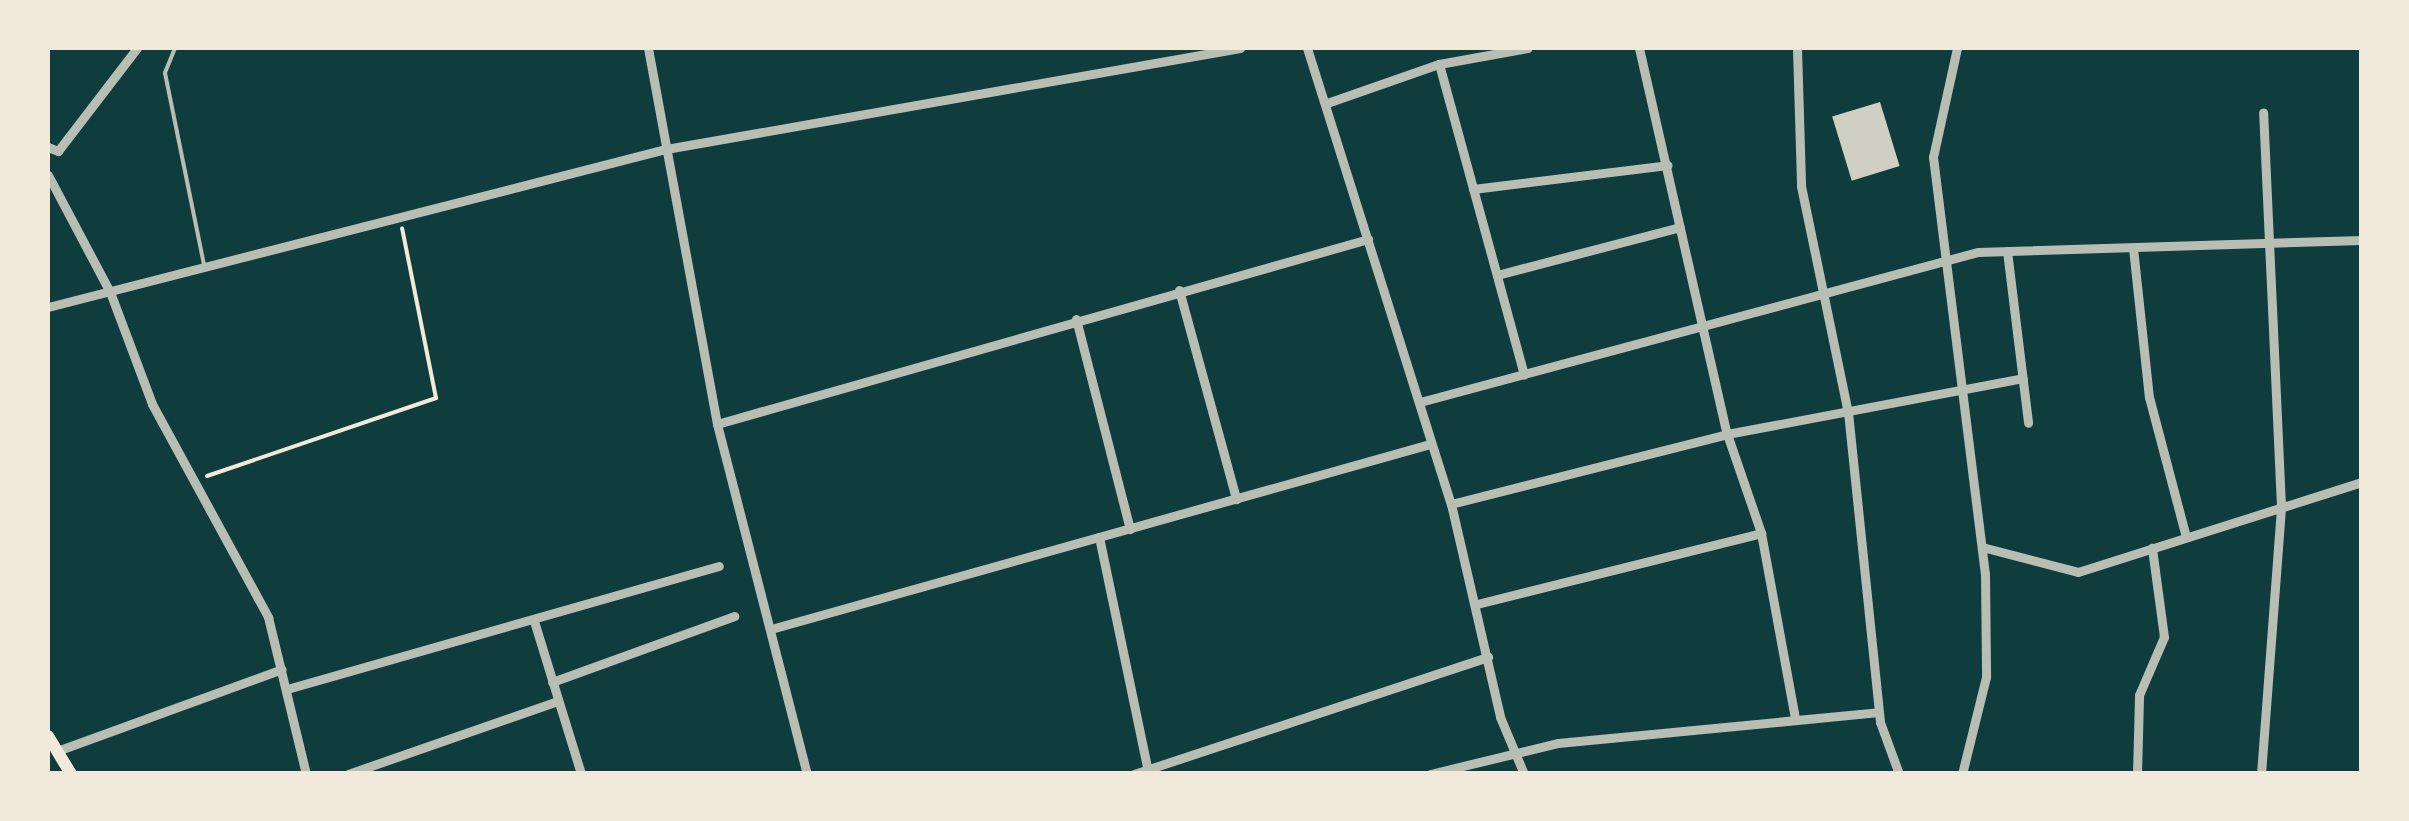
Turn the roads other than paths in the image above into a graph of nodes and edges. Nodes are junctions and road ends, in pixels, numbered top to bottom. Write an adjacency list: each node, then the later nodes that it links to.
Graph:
1 (137, 48): 13 (street)
2 (174, 48): 25 (lane)
3 (648, 48): 14 (street)
4 (1240, 48): 14 (street)
5 (1307, 48): 11 (street)
6 (1528, 48): 10 (street)
7 (1639, 48): 15 (street)
8 (1797, 48): 29 (street)
9 (1958, 48): 24 (street)
10 (1439, 64): 11 (street); 17 (street)
11 (1327, 103): 19 (street)
12 (2263, 112): 21 (street)
13 (48, 147)
14 (666, 149): 25 (street); 38 (street)
15 (1668, 165): 17 (street); 18 (street)
16 (48, 174): 28 (street)
17 (1473, 189): 26 (street)
18 (1680, 227): 26 (street); 32 (street)
19 (1368, 239): 27 (street); 36 (street)
20 (2362, 240): 21 (street)
21 (2267, 243): 22 (street); 45 (street)
22 (2133, 248): 23 (street); 49 (street)
23 (2007, 251): 24 (street); 34 (street)
24 (1946, 260): 29 (street); 35 (street)
25 (206, 270): 28 (street)
26 (1497, 275): 33 (street)
27 (1179, 290): 31 (street); 43 (street)
28 (110, 292): 30 (street); 58 (street)
29 (1825, 292): 32 (street); 37 (street)
30 (48, 308)
31 (1076, 319): 38 (street); 46 (street)
32 (1704, 325): 33 (street); 40 (street)
33 (1524, 375): 36 (street)
34 (2023, 378): 35 (street); 39 (street)
35 (1964, 382): 37 (street); 50 (street)
36 (1420, 402): 41 (street)
37 (1848, 412): 40 (street); 62 (street)
38 (717, 424): 56 (street)
39 (2028, 424)
40 (1728, 434): 44 (street); 47 (street)
41 (1430, 444): 43 (street); 44 (street)
42 (2362, 482): 45 (street)
43 (1236, 499): 46 (street)
44 (1451, 504): 53 (street)
45 (2282, 506): 49 (street); 79 (street)
46 (1130, 528): 48 (street)
47 (1761, 533): 53 (street); 63 (street)
48 (1100, 537): 56 (street); 67 (street)
49 (2186, 537): 51 (street)
50 (1982, 547): 51 (street); 77 (street)
51 (2152, 548): 78 (street)
52 (719, 566): 55 (street)
53 (1477, 604): 57 (street)
54 (734, 616): 59 (street)
55 (534, 621): 59 (street); 60 (street)
56 (771, 628): 72 (street)
57 (1488, 657): 66 (street); 67 (street)
58 (282, 669): 60 (street); 65 (street)
59 (552, 682): 61 (street)
60 (288, 689): 69 (street)
61 (558, 701): 70 (street); 71 (street)
62 (1879, 712): 63 (street); 76 (street)
63 (1795, 719): 66 (street)
64 (48, 736): 65 (main road)
65 (57, 751): 68 (main road)
66 (1516, 756): 74 (street); 75 (street)
67 (1148, 772): 73 (street)
68 (71, 774)
69 (306, 774)
70 (348, 774)
71 (580, 774)
72 (807, 774)
73 (1134, 774)
74 (1430, 774)
75 (1524, 774)
76 (1899, 774)
77 (1962, 774)
78 (2138, 774)
79 (2261, 774)

